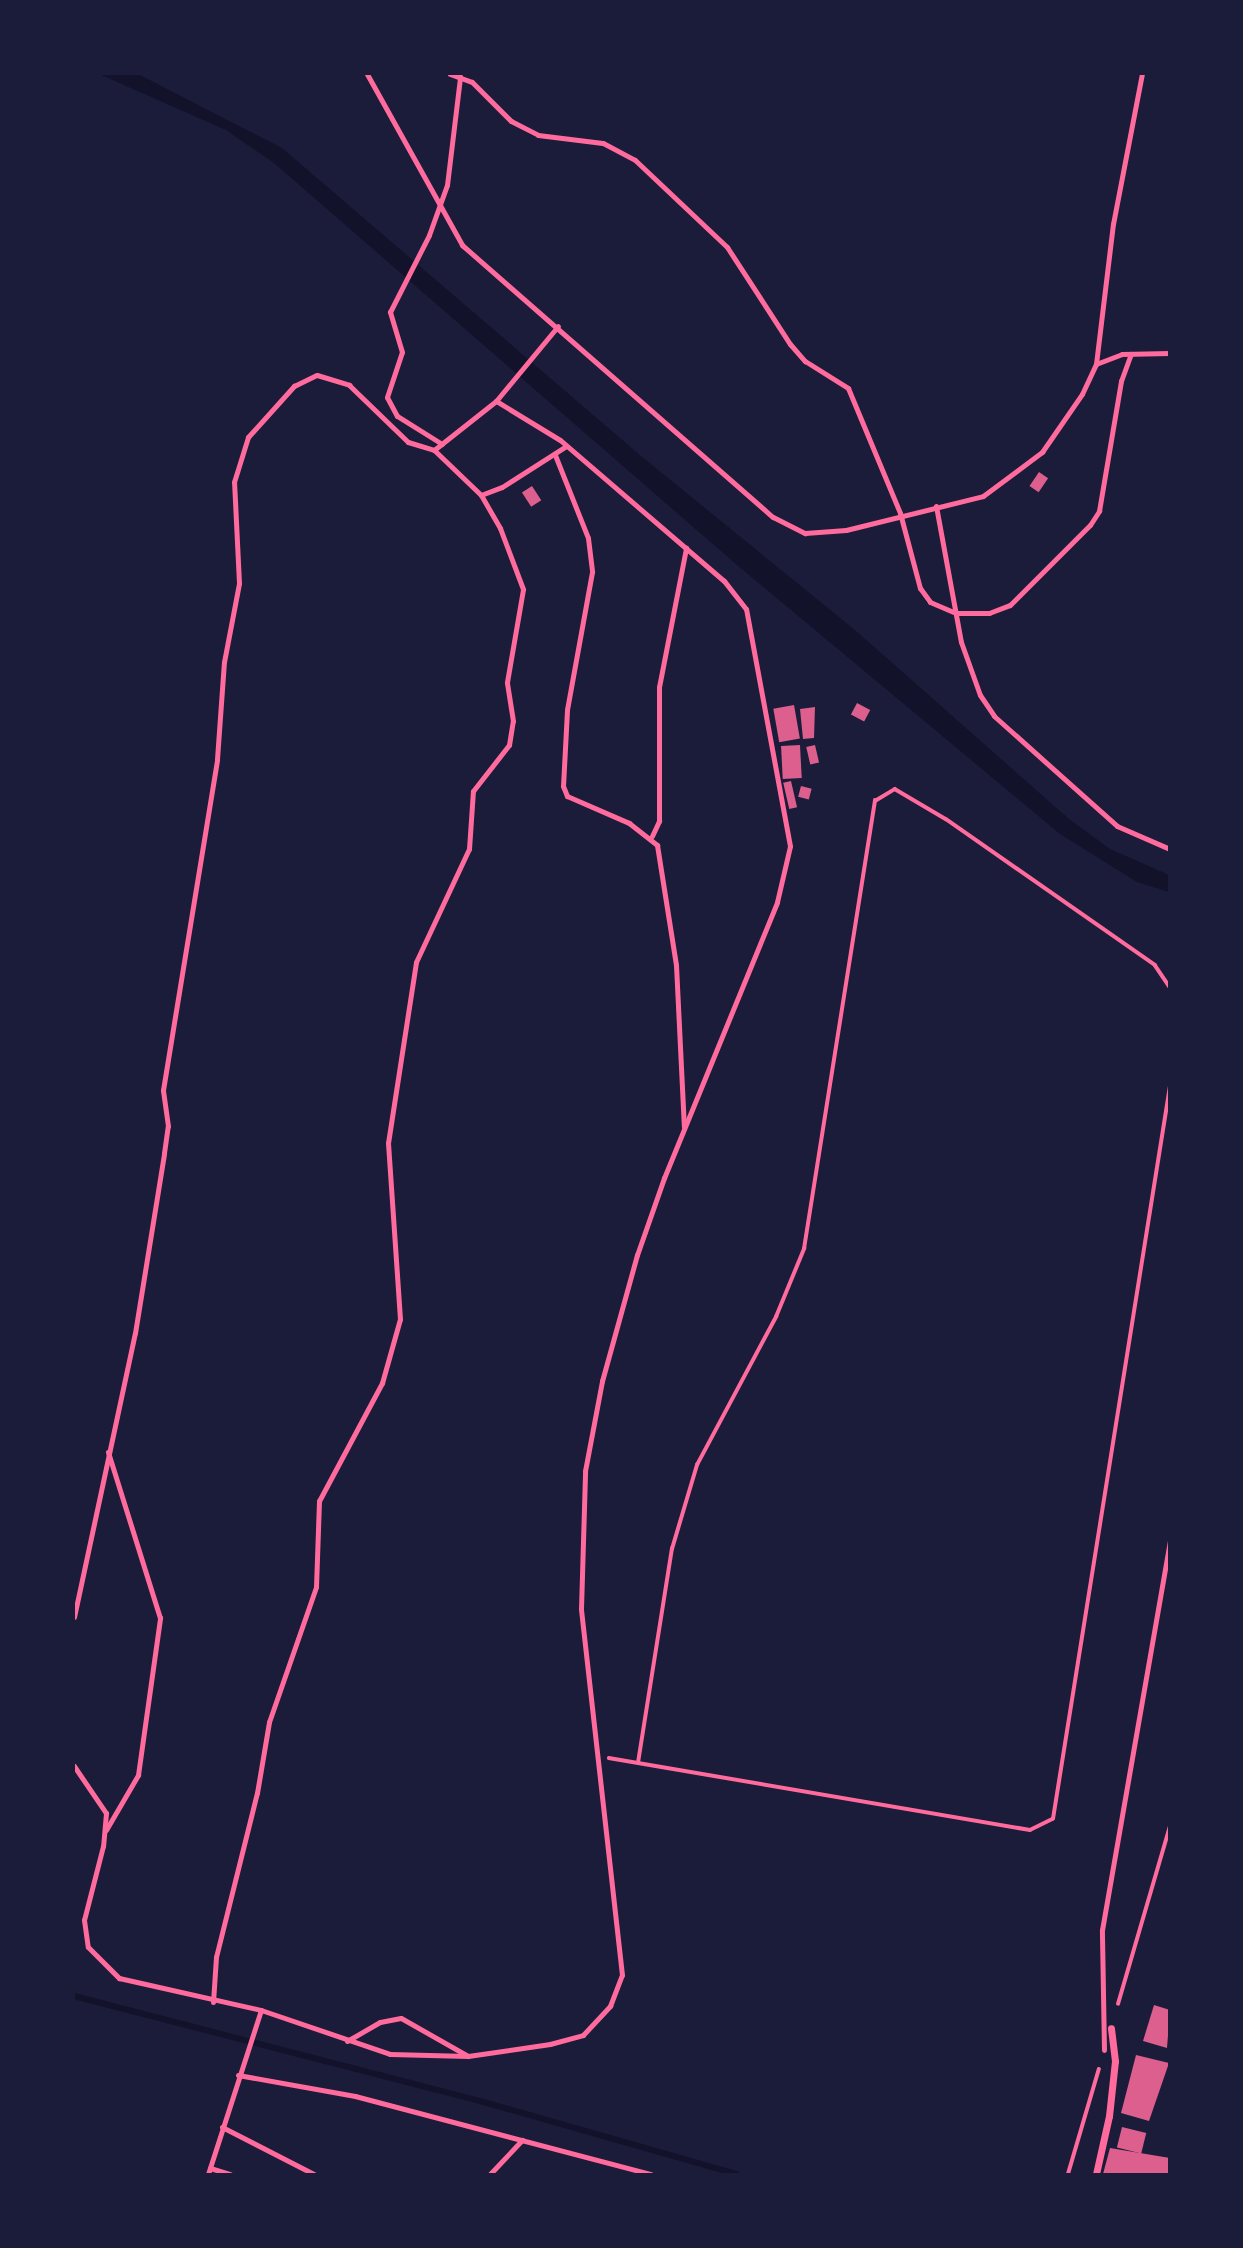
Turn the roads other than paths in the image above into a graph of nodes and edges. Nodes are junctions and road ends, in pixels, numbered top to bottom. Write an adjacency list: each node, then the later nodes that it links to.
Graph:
1 (367, 74): 5 (lane)
2 (450, 74): 4 (lane)
3 (1142, 74): 9 (lane)
4 (460, 77): 5 (lane); 17 (lane)
5 (440, 208): 6 (lane); 11 (lane)
6 (558, 327): 10 (lane); 17 (lane)
7 (1170, 353): 8 (lane)
8 (1131, 354): 9 (lane); 19 (lane)
9 (1096, 364): 16 (lane)
10 (497, 400): 11 (lane); 12 (lane)
11 (442, 444): 13 (lane)
12 (566, 446): 14 (lane); 18 (lane)
13 (434, 450): 15 (lane); 23 (lane)
14 (555, 455): 15 (lane); 20 (lane)
15 (481, 495): 28 (lane)
16 (936, 506): 17 (lane); 19 (lane)
17 (900, 513): 19 (lane)
18 (686, 548): 20 (lane); 22 (lane)
19 (956, 613): 21 (lane)
20 (652, 836): 22 (lane)
21 (1170, 849)
22 (684, 1128): 33 (lane)
23 (107, 1450): 25 (lane); 27 (lane)
24 (1170, 1540): 32 (lane)
25 (74, 1617)
26 (74, 1766): 27 (lane)
27 (104, 1833): 28 (lane)
28 (213, 2002): 29 (lane)
29 (260, 2012): 31 (lane); 34 (lane)
30 (1111, 2028): 42 (street)
31 (347, 2041): 33 (lane); 33 (lane)
32 (1104, 2050)
33 (468, 2056)
34 (237, 2075): 35 (lane); 36 (lane)
35 (222, 2127): 37 (lane); 39 (lane)
36 (522, 2140): 40 (lane); 41 (lane)
37 (209, 2171): 38 (lane)
38 (230, 2175)
39 (314, 2175)
40 (490, 2175)
41 (651, 2175)
42 (1096, 2175)

